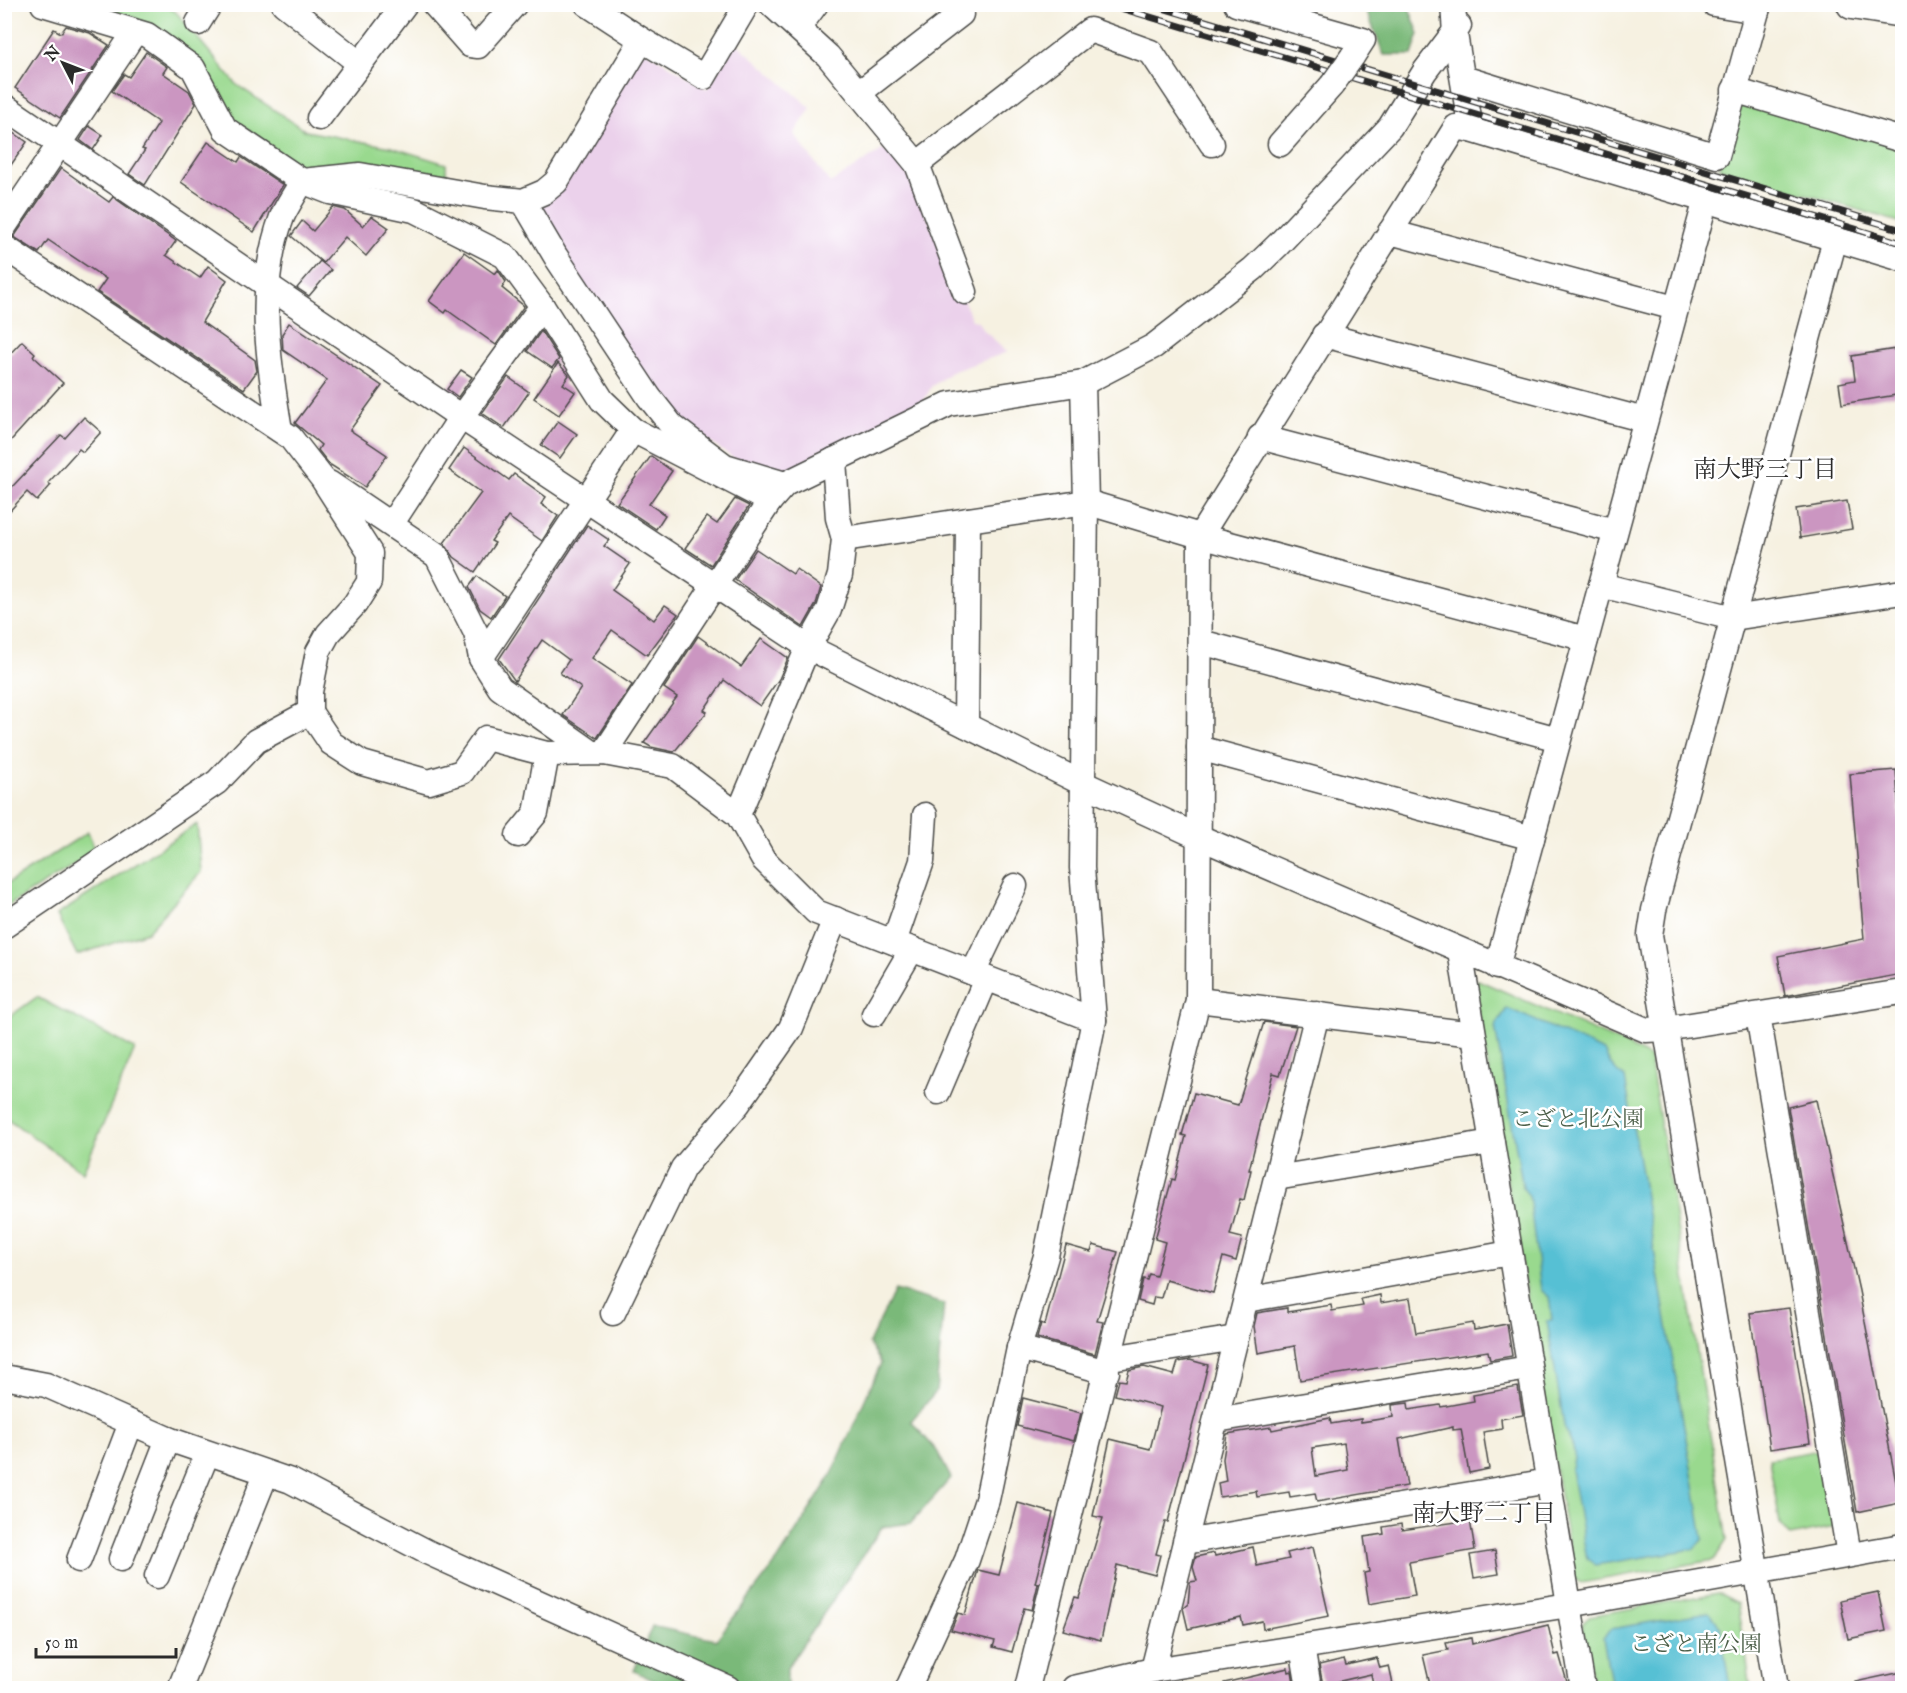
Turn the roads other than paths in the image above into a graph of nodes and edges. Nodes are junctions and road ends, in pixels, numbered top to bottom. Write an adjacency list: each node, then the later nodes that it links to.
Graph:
1 (43, 4): 19 (street)
2 (284, 4): 22 (street)
3 (405, 4): 22 (street)
4 (434, 4): 5 (street)
5 (515, 4)
6 (587, 4): 21 (street)
7 (747, 4): 21 (street)
8 (771, 4): 18 (street)
9 (816, 4): 18 (street)
10 (1236, 4): 32 (street, bridge)
11 (1453, 4): 20 (street)
12 (1469, 4): 20 (street)
13 (1714, 4): 15 (street)
14 (1852, 4): 16 (main road)
15 (1758, 8): 24 (street)
16 (1902, 12)
17 (961, 14): 25 (street)
18 (799, 27): 25 (street)
19 (135, 32): 30 (street); 34 (street)
20 (1455, 34): 23 (street); 47 (street)
21 (642, 40): 36 (street)
22 (358, 63): 27 (street)
23 (1463, 78): 24 (street); 28 (street)
24 (1734, 90): 29 (street)
25 (859, 93): 33 (street)
26 (4, 106): 30 (street)
27 (319, 118)
28 (1471, 130): 35 (street); 38 (street)
29 (1902, 140)
30 (60, 143): 37 (street); 42 (street)
31 (1212, 144): 33 (street)
32 (1280, 144)
33 (917, 164): 43 (street)
34 (302, 181): 36 (street); 42 (street); 44 (street)
35 (1706, 199): 39 (street); 45 (street)
36 (523, 201): 55 (street)
37 (4, 227)
38 (1390, 232): 45 (street); 46 (street)
39 (1835, 239): 41 (street); 66 (street)
40 (4, 246): 50 (street)
41 (1902, 259)
42 (267, 284): 48 (street); 50 (street)
43 (965, 292)
44 (542, 306): 48 (street); 51 (street)
45 (1675, 308): 49 (street)
46 (1324, 335): 49 (street); 52 (street)
47 (1083, 383): 53 (street); 57 (street)
48 (461, 417): 56 (street); 59 (street)
49 (1644, 420): 60 (street)
50 (280, 430): 54 (street)
51 (633, 430): 55 (street); 56 (street)
52 (1260, 437): 60 (street); 61 (street)
53 (834, 460): 55 (street); 62 (street)
54 (322, 478): 59 (street); 71 (street)
55 (778, 493): 63 (street)
56 (588, 500): 63 (street); 70 (street)
57 (1086, 502): 58 (street); 61 (street); 77 (street)
58 (968, 520): 62 (street); 72 (street)
59 (392, 523): 70 (street)
60 (1615, 531): 64 (street)
61 (1200, 536): 67 (street); 68 (street)
62 (844, 539): 69 (street)
63 (715, 585): 69 (street); 75 (street)
64 (1601, 585): 66 (street); 67 (street)
65 (1902, 592): 66 (street)
66 (1733, 618): 96 (street)
67 (1586, 639): 73 (street)
68 (1201, 642): 73 (street); 74 (street)
69 (808, 647): 72 (street); 78 (street)
70 (481, 658): 75 (street)
71 (310, 712): 76 (street); 85 (street)
72 (966, 725): 77 (street)
73 (1558, 739): 82 (street)
74 (1199, 748): 81 (street); 82 (street)
75 (598, 752): 76 (street); 78 (street)
76 (547, 754): 80 (street)
77 (1083, 783): 81 (street); 95 (street)
78 (738, 815): 84 (street)
79 (925, 815): 86 (street)
80 (518, 835)
81 (1199, 837): 87 (street); 91 (street)
82 (1532, 838): 88 (street)
83 (1015, 886): 89 (street)
84 (835, 919): 86 (street); 103 (street)
85 (4, 926)
86 (903, 946): 89 (street); 92 (street)
87 (1460, 951): 88 (street); 97 (street)
88 (1497, 967): 96 (street)
89 (980, 976): 95 (street); 98 (street)
90 (1902, 992): 94 (street)
91 (1198, 999): 93 (street); 106 (street)
92 (874, 1014)
93 (1317, 1014): 97 (street); 100 (street)
94 (1758, 1015): 96 (street); 117 (street)
95 (1094, 1020): 105 (street)
96 (1665, 1029): 120 (street)
97 (1473, 1034): 99 (street)
98 (938, 1092)
99 (1492, 1142): 100 (street); 101 (street)
100 (1276, 1178): 102 (street)
101 (1510, 1253): 102 (street); 107 (street)
102 (1246, 1300): 104 (street)
103 (613, 1313)
104 (1236, 1338): 106 (street); 109 (street)
105 (1019, 1348): 106 (street); 127 (street)
106 (1109, 1365): 128 (street)
107 (1529, 1368): 109 (street); 114 (street)
108 (4, 1377): 110 (street)
109 (1216, 1420): 115 (street)
110 (131, 1423): 111 (street); 119 (street)
111 (168, 1439): 112 (street); 118 (street)
112 (207, 1454): 113 (street); 121 (street)
113 (266, 1474): 125 (street); 126 (street)
114 (1549, 1481): 115 (street); 122 (street)
115 (1185, 1542): 124 (street)
116 (1902, 1546): 117 (street)
117 (1849, 1555): 120 (street)
118 (121, 1559)
119 (79, 1560)
120 (1756, 1570): 122 (street); 132 (street)
121 (157, 1576)
122 (1569, 1605): 123 (street); 131 (street)
123 (1302, 1647): 124 (street); 130 (street)
124 (1153, 1670): 129 (street)
125 (180, 1689)
126 (728, 1689)
127 (908, 1689)
128 (1027, 1689)
129 (1074, 1689)
130 (1309, 1689)
131 (1583, 1689)
132 (1776, 1689)

